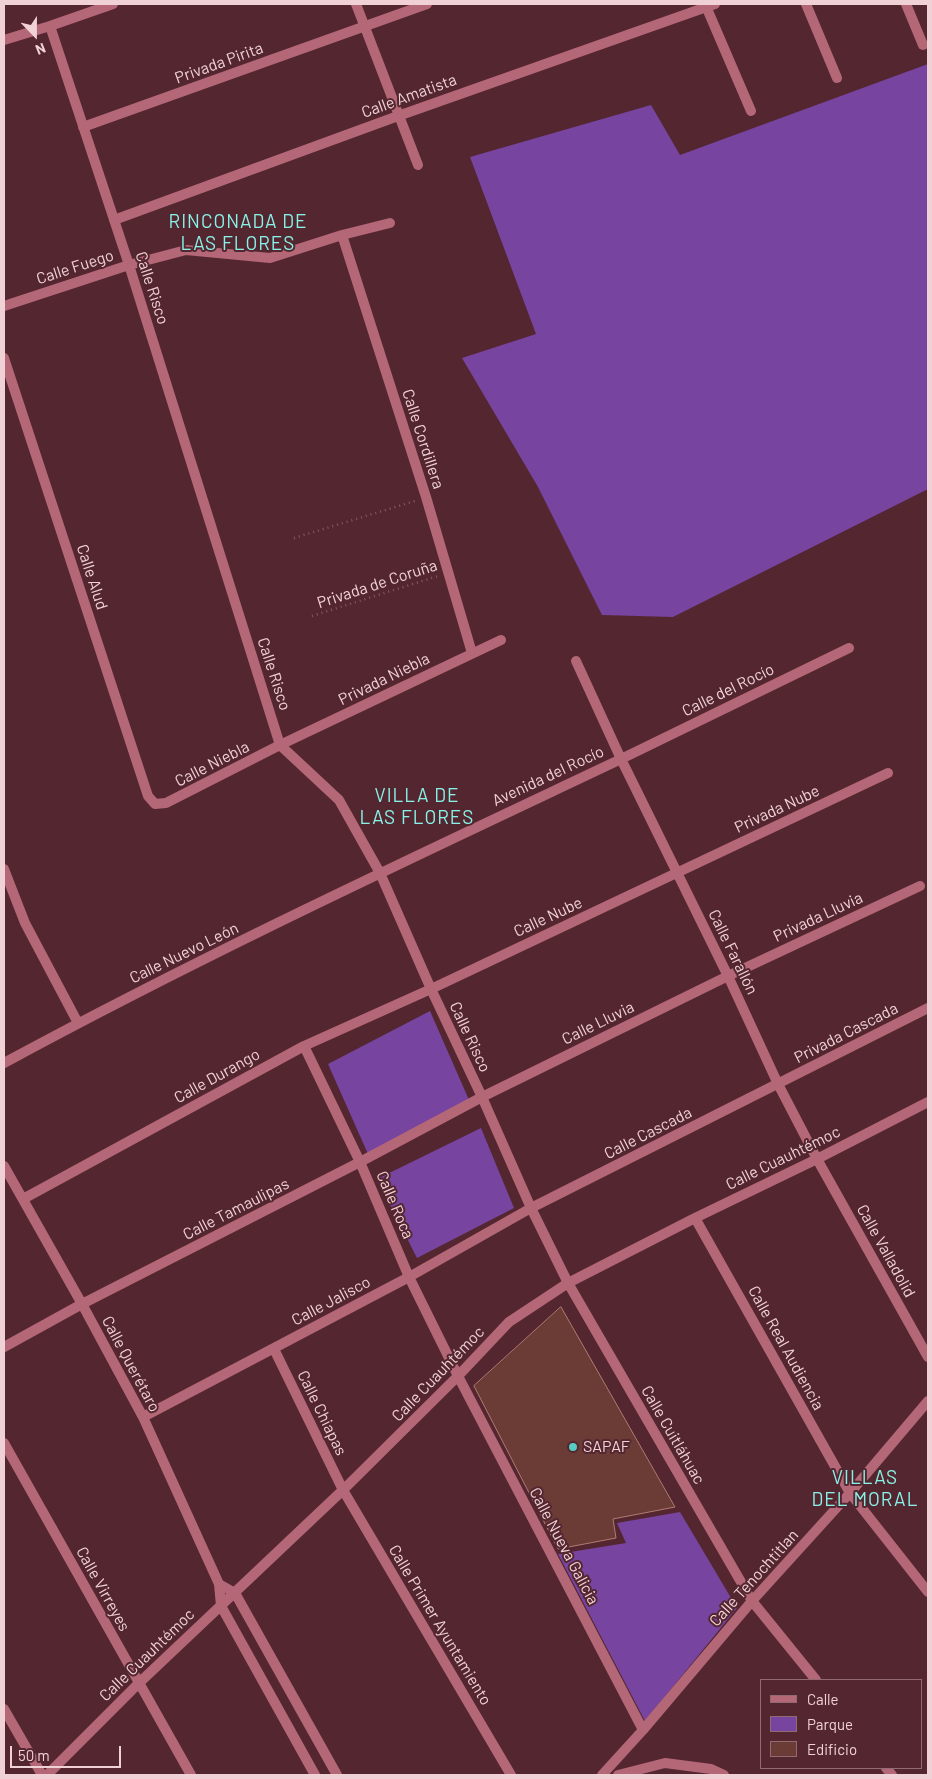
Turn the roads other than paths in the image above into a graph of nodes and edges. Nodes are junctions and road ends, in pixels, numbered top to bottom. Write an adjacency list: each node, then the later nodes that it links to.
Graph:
1 (113, 4): 7 (street)
2 (356, 4): 8 (street)
3 (426, 4): 8 (street, Privada Pirita)
4 (806, 4): 11 (street)
5 (906, 4): 10 (street)
6 (709, 5): 12 (street); 13 (street, Calle Amatista)
7 (50, 26): 9 (street); 14 (street, Calle Risco)
8 (365, 27): 13 (street); 14 (street, Privada Pirita)
9 (4, 40)
10 (923, 44)
11 (837, 78)
12 (751, 111)
13 (398, 116): 15 (street); 16 (street, Calle Amatista)
14 (83, 127): 16 (street, Calle Risco)
15 (418, 165)
16 (114, 220): 19 (street, Calle Risco)
17 (390, 223): 18 (street, Calle Fuego)
18 (342, 235): 19 (street, Calle Fuego); 24 (street, Calle Cordillera)
19 (129, 265): 20 (street, Calle Fuego); 26 (street, Calle Risco)
20 (4, 306)
21 (4, 358): 29 (street, Calle Alud)
22 (501, 640): 24 (street, Privada Niebla)
23 (848, 648): 27 (street, Calle del Rocío)
24 (472, 653): 26 (street, Privada Niebla)
25 (576, 661): 27 (street, Calle Farallón)
26 (280, 746): 29 (street, Calle Niebla); 31 (street, Calle Risco)
27 (621, 759): 31 (street, Avenida del Rocío); 32 (street, Calle Farallón)
28 (888, 773): 32 (street, Privada Nube)
29 (155, 804)
30 (4, 869): 37 (street)
31 (380, 872): 35 (street, Calle Risco); 37 (street, Calle Nuevo León)
32 (678, 873): 34 (street, Calle Farallón); 35 (street, Calle Nube)
33 (920, 886): 34 (street, Privada Lluvia)
34 (728, 976): 40 (street, Calle Farallón); 41 (street, Calle Lluvia)
35 (431, 989): 38 (street, Calle Durango); 41 (street, Calle Risco)
36 (928, 1008): 40 (street, Privada Cascada)
37 (78, 1023): 39 (street, Calle Nuevo León)
38 (304, 1046): 44 (street, Calle Roca); 46 (street, Calle Durango)
39 (4, 1063)
40 (778, 1084): 43 (street, Calle Farallón); 47 (street, Calle Cascada)
41 (482, 1097): 44 (street, Calle Tamaulipas); 47 (street, Calle Risco)
42 (928, 1102): 43 (street, Calle Cuauhtémoc)
43 (817, 1159): 48 (street, Calle Cuauhtémoc); 54 (street, Calle Valladolid)
44 (360, 1162): 49 (street, Calle Roca); 51 (street, Calle Tamaulipas)
45 (4, 1166): 46 (street, Calle Querétaro)
46 (23, 1200): 51 (street, Calle Querétaro)
47 (531, 1208): 49 (street, Calle Jalisco); 50 (street, Calle Risco)
48 (695, 1218): 50 (street, Calle Cuauhtémoc); 60 (street, Calle Real Audiencia)
49 (409, 1277): 53 (street, Calle Jalisco); 55 (street, Calle Roca)
50 (568, 1283): 55 (street, Calle Cuauhtémoc); 64 (street, Calle Cuitláhuac)
51 (82, 1304): 52 (street, Calle Tamaulipas); 57 (street, Calle Querétaro)
52 (4, 1347)
53 (274, 1349): 57 (street, Calle Jalisco); 59 (street, Calle Chiapas)
54 (928, 1357)
55 (458, 1376): 59 (street, Calle Cuauhtémoc); 69 (street, Calle Nueva Galicia)
56 (928, 1401): 60 (street, Calle Tenochtitlan)
57 (143, 1417): 61 (street, Calle Querétaro)
58 (4, 1443): 67 (street, Calle Virreyes)
59 (343, 1490): 63 (street, Calle Cuauhtémoc); 75 (street, Calle Primer Ayuntamiento)
60 (850, 1493): 62 (street, Calle Real Audiencia); 64 (street, Calle Tenochtitlan)
61 (219, 1584): 63 (street); 65 (street, Calle Querétaro)
62 (928, 1592)
63 (235, 1593): 65 (street, Calle Cuauhtémoc); 74 (street)
64 (752, 1601): 66 (street, Calle Cuitláhuac); 69 (street, Calle Tenochtitlan)
65 (221, 1606): 67 (street, Calle Cuauhtémoc); 73 (street)
66 (815, 1679)
67 (139, 1683): 71 (street, Calle Cuauhtémoc); 72 (street, Calle Virreyes)
68 (4, 1709): 70 (street)
69 (643, 1730): 76 (street, Calle Tenochtitlan)
70 (42, 1775)
71 (47, 1775)
72 (191, 1775)
73 (315, 1775)
74 (337, 1775)
75 (512, 1775)
76 (602, 1775)
77 (618, 1775): 78 (street)
78 (724, 1775)

